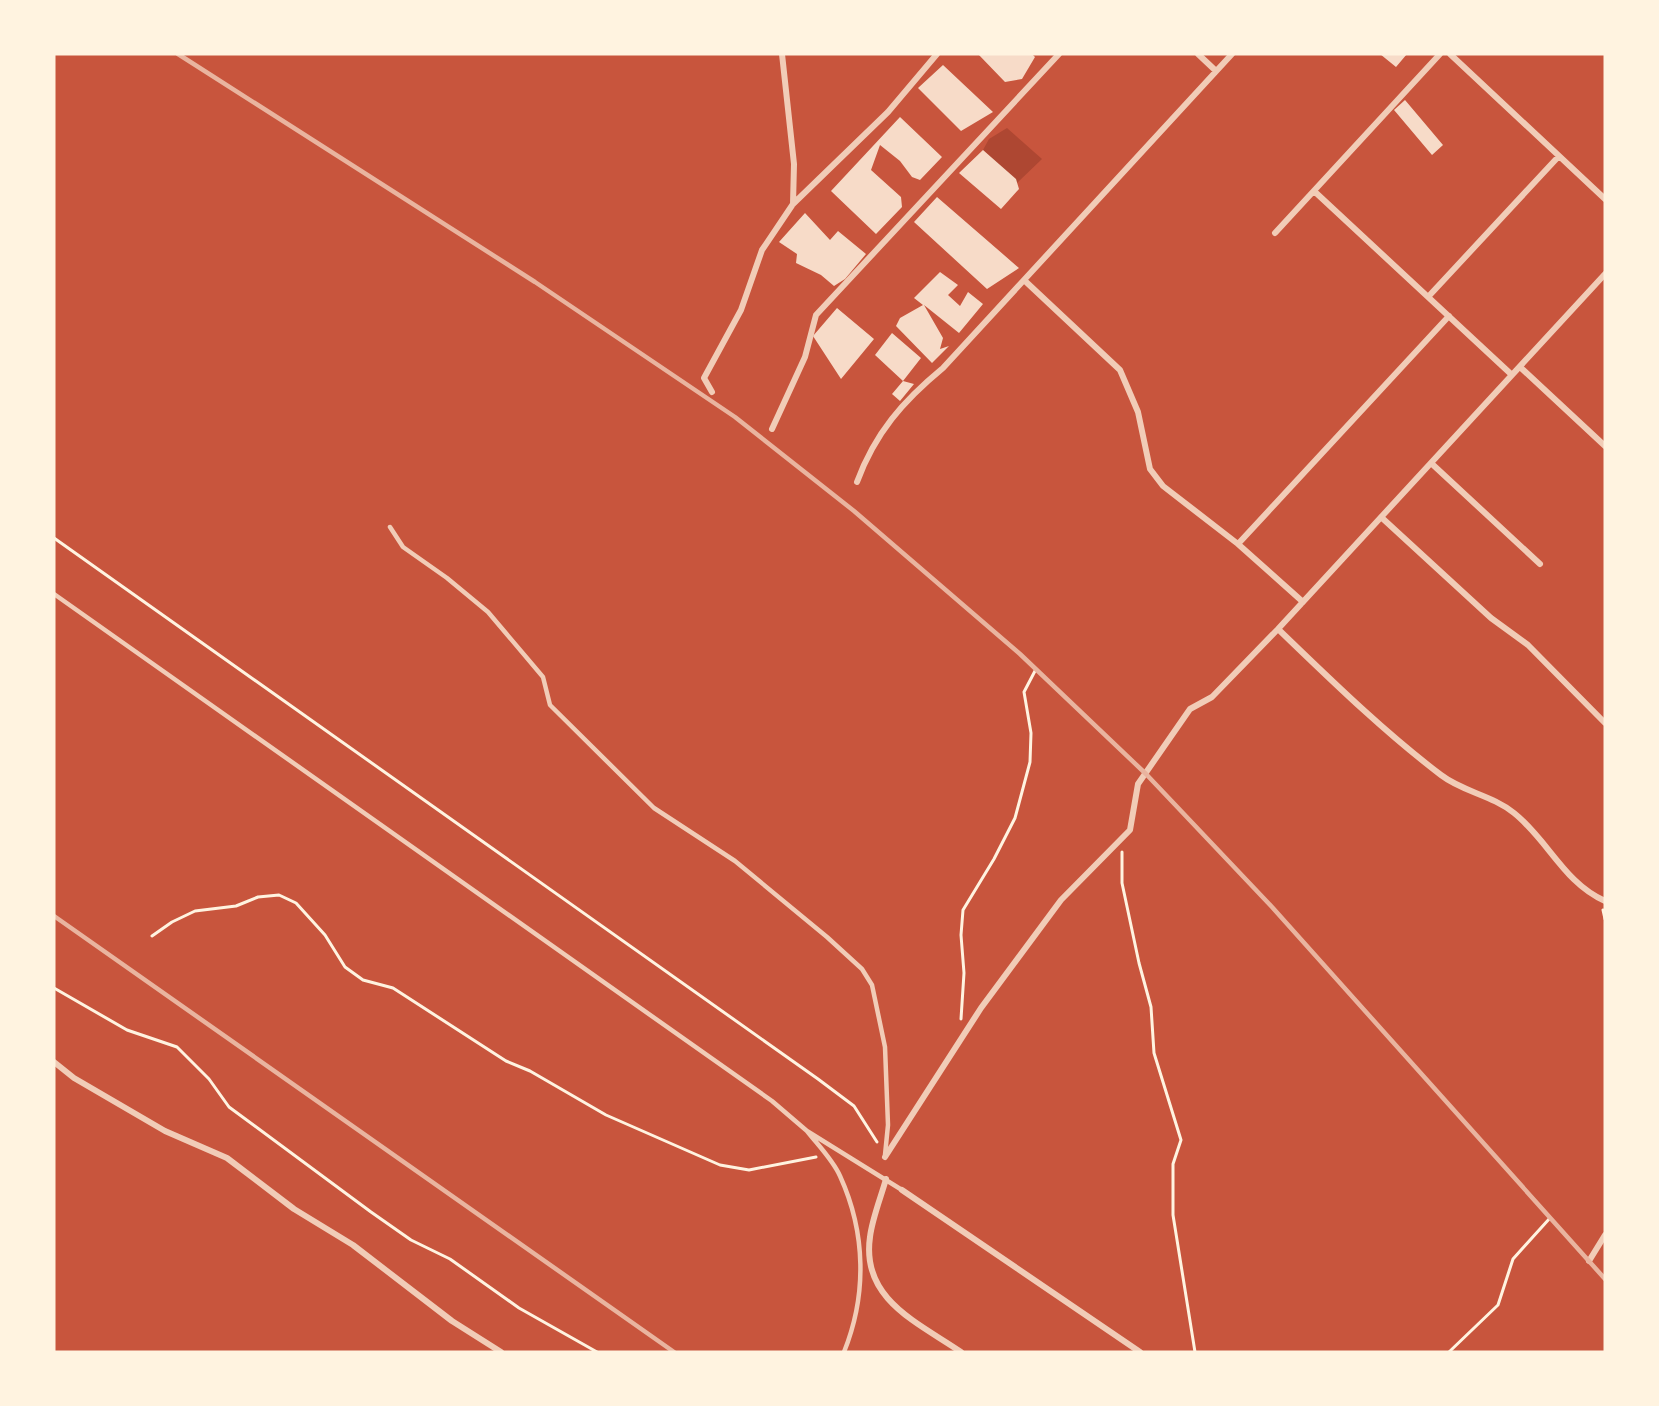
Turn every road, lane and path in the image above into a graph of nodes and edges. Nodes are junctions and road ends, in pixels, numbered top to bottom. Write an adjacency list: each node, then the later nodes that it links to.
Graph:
1 (782, 54): 12 (street)
2 (937, 54): 12 (street)
3 (1059, 54): 21 (street)
4 (1198, 54): 8 (street)
5 (1232, 54): 8 (street)
6 (1440, 54): 10 (street)
7 (1450, 54): 9 (street)
8 (1216, 71): 15 (street)
9 (1559, 156): 11 (street); 16 (street)
10 (1314, 191): 13 (street); 16 (street)
11 (1605, 198)
12 (793, 204): 20 (street)
13 (1275, 233)
14 (1605, 274): 18 (street)
15 (1024, 280): 24 (street); 28 (street)
16 (1428, 297): 17 (street)
17 (1449, 316): 19 (street); 28 (street)
18 (1520, 367): 19 (street); 22 (street)
19 (1512, 375): 23 (street)
20 (712, 392)
21 (772, 429)
22 (1605, 446)
23 (1431, 463): 25 (street); 29 (street)
24 (857, 482)
25 (1381, 517): 31 (street); 34 (street)
26 (390, 527): 43 (lane)
27 (54, 538): 43 (path)
28 (1238, 544): 31 (street)
29 (1540, 564)
30 (54, 594): 41 (lane)
31 (1303, 602): 32 (street)
32 (1278, 629): 35 (street); 36 (street)
33 (1036, 669): 39 (path)
34 (1605, 723)
35 (1121, 841): 39 (street); 54 (path)
36 (1605, 901)
37 (152, 936): 42 (path)
38 (54, 988): 50 (path)
39 (967, 1031): 43 (street)
40 (54, 1062): 49 (street)
41 (807, 1131): 42 (lane); 44 (lane)
42 (825, 1154): 51 (lane)
43 (885, 1157)
44 (886, 1179): 45 (lane); 52 (street)
45 (902, 1190): 53 (street)
46 (1550, 1218): 55 (path)
47 (1605, 1235): 48 (street)
48 (1589, 1261)
49 (501, 1352)
50 (597, 1352)
51 (844, 1352)
52 (961, 1352)
53 (1140, 1352)
54 (1195, 1352)
55 (1449, 1352)

